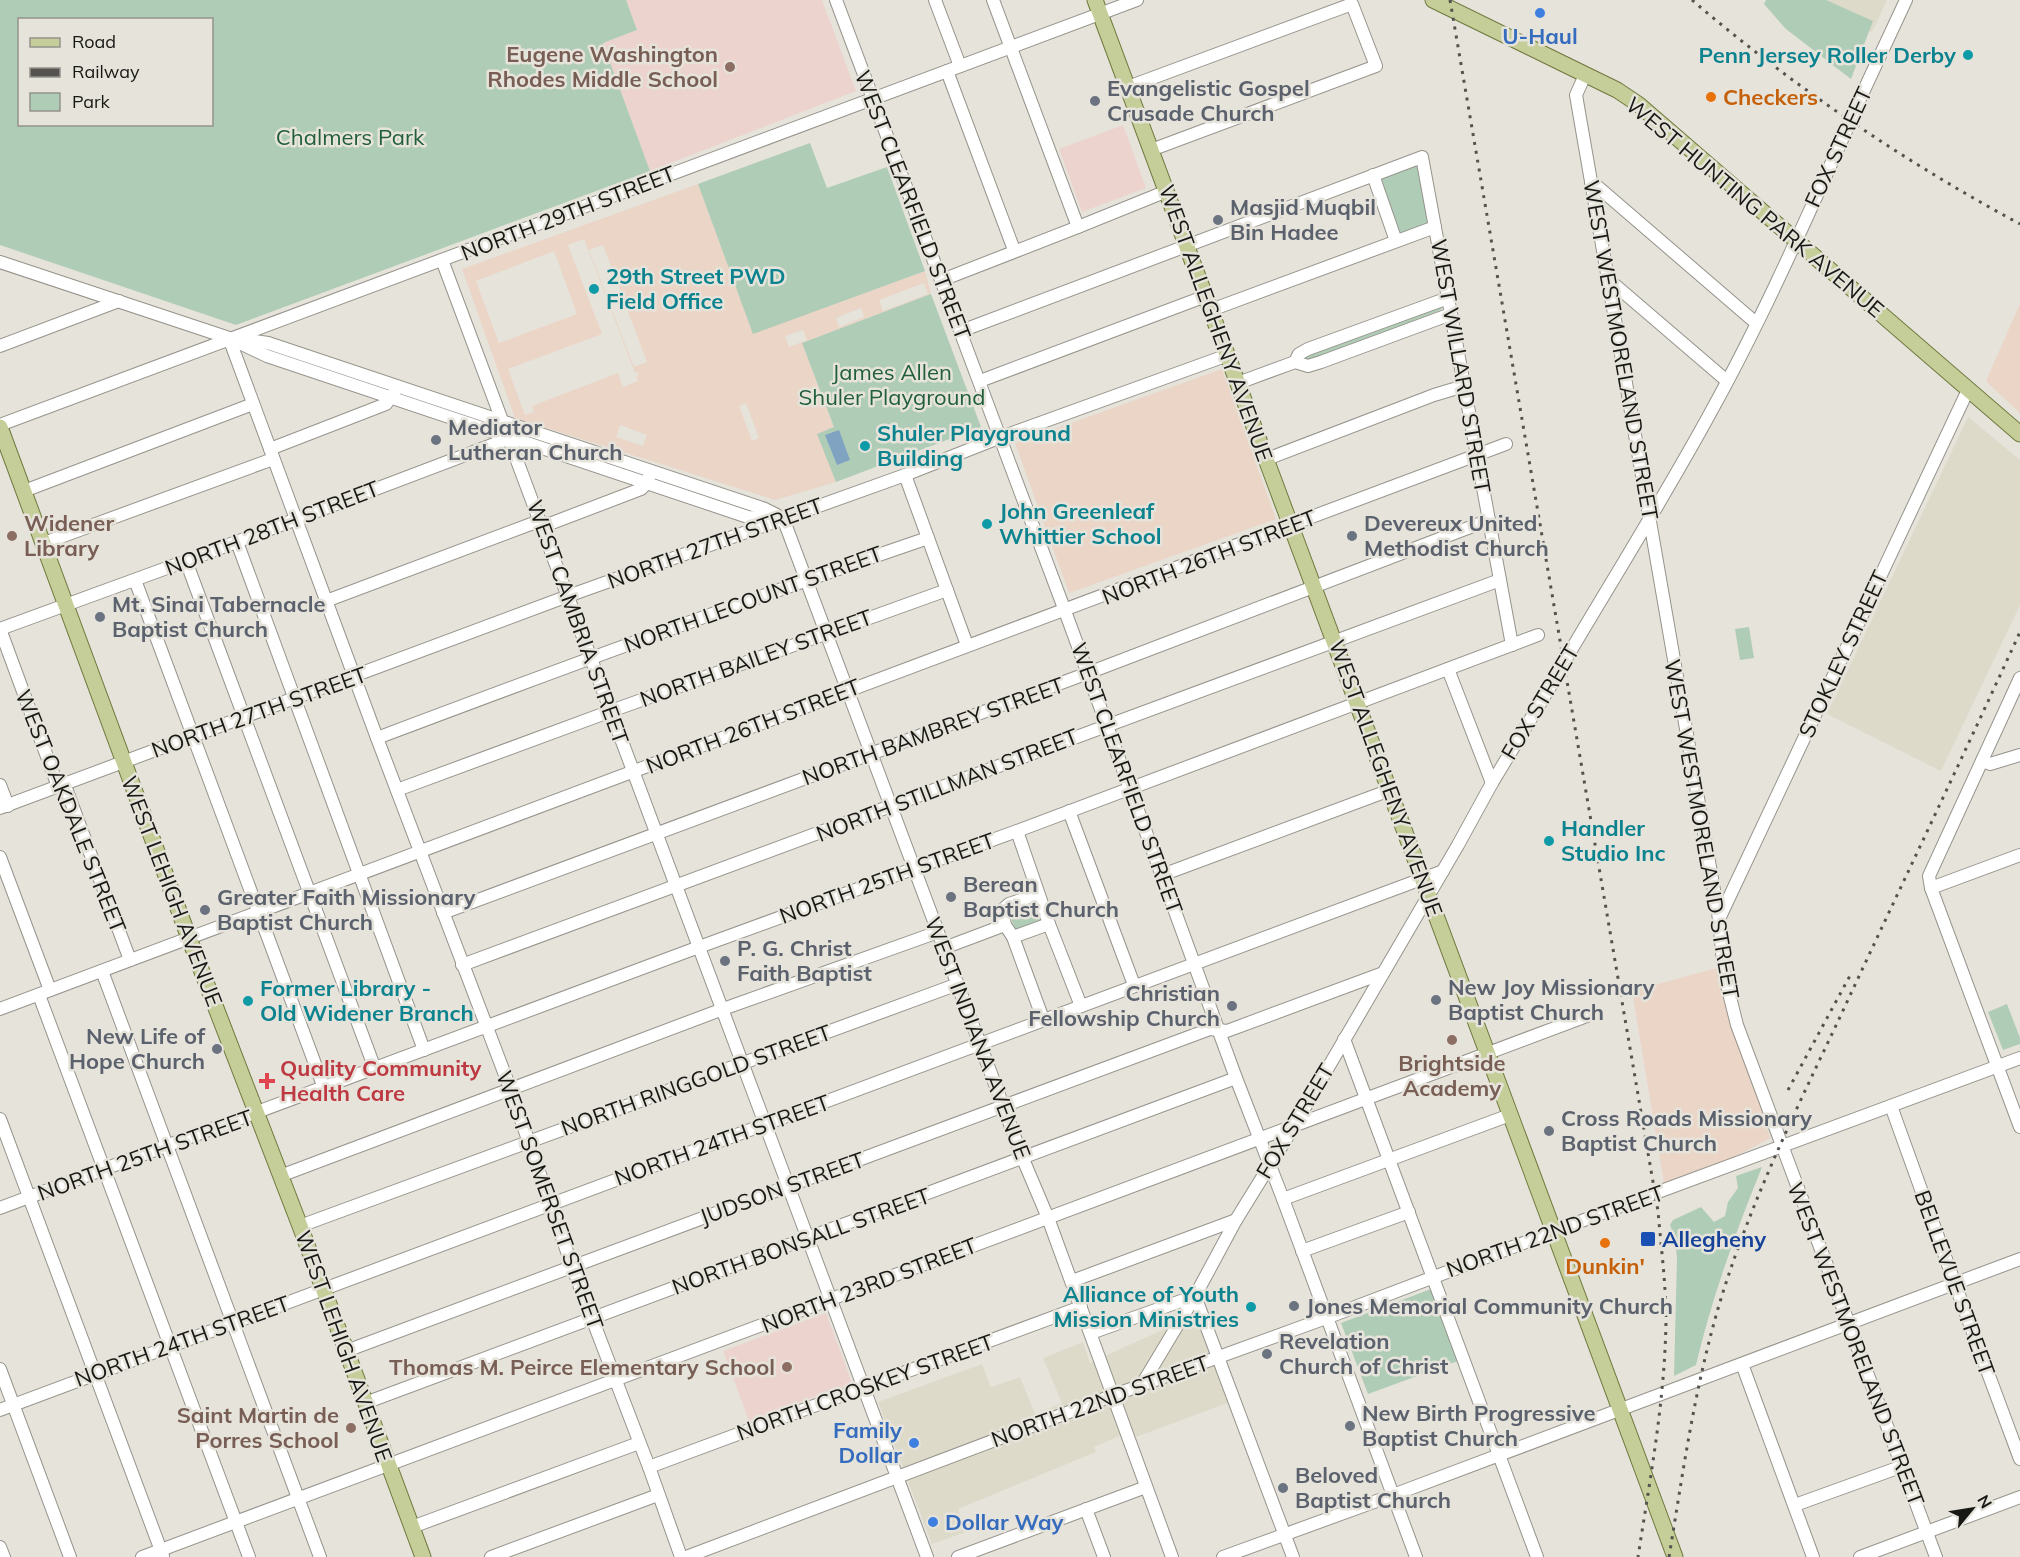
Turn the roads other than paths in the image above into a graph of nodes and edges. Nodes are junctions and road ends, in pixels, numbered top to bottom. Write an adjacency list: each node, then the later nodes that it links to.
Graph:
1 (836, 0): 13 (street, WEST CLEARFIELD STREET)
2 (935, 0): 9 (street)
3 (993, 0): 8 (street)
4 (1137, 0): 7 (street, NORTH 29TH STREET)
5 (1433, 0): 11 (main road, WEST HUNTING PARK AVENUE)
6 (1906, 0): 20 (street, FOX STREET, bridge)
7 (1098, 7): 8 (street, NORTH 29TH STREET); 12 (main road, WEST ALLEGHENY AVENUE)
8 (1011, 47): 9 (street, NORTH 29TH STREET); 18 (street)
9 (960, 66): 10 (street, NORTH 29TH STREET)
10 (947, 71): 13 (street, NORTH 29TH STREET); 23 (street)
11 (1585, 75): 16 (street, WEST WESTMORELAND STREET); 20 (main road, WEST HUNTING PARK AVENUE)
12 (1128, 87): 14 (main road, WEST ALLEGHENY AVENUE); 14 (street)
13 (873, 99): 24 (street, NORTH 29TH STREET); 27 (street, WEST CLEARFIELD STREET)
14 (1152, 150): 17 (main road, WEST ALLEGHENY AVENUE)
15 (1373, 175): 19 (street, WEST WILLARD STREET); 21 (street); 22 (street)
16 (1591, 181): 26 (street, WEST WESTMORELAND STREET); 32 (street)
17 (1167, 191): 18 (street); 22 (main road, WEST ALLEGHENY AVENUE)
18 (1078, 227): 23 (street)
19 (1435, 227): 21 (street); 28 (street, WEST WILLARD STREET)
20 (1796, 240): 32 (street, FOX STREET); 42 (main road, WEST HUNTING PARK AVENUE)
21 (1396, 241): 30 (street)
22 (1187, 247): 30 (main road, WEST ALLEGHENY AVENUE); 33 (street)
23 (1014, 250): 27 (street)
24 (442, 260): 34 (street, NORTH 29TH STREET); 45 (street, WEST CAMBRIA STREET)
25 (0, 262): 29 (street)
26 (1608, 279): 39 (street); 57 (street, WEST WESTMORELAND STREET)
27 (942, 280): 33 (street, WEST CLEARFIELD STREET)
28 (1448, 297): 31 (street, WEST WILLARD STREET); 37 (street)
29 (119, 301): 34 (street); 35 (street)
30 (1208, 303): 36 (main road, WEST ALLEGHENY AVENUE); 38 (street)
31 (1451, 314): 37 (street); 41 (street, WEST WILLARD STREET)
32 (1756, 323): 39 (street, FOX STREET)
33 (961, 331): 38 (street, WEST CLEARFIELD STREET)
34 (229, 338): 43 (street); 44 (street, WEST SOMERSET STREET); 46 (street, NORTH 29TH STREET)
35 (0, 346)
36 (1227, 354): 40 (main road, WEST ALLEGHENY AVENUE); 48 (street, NORTH 27TH STREET)
37 (1295, 362): 40 (street)
38 (980, 381): 48 (street, WEST CLEARFIELD STREET)
39 (1727, 381): 57 (street, FOX STREET)
40 (1238, 383): 53 (main road, WEST ALLEGHENY AVENUE)
41 (1464, 386): 52 (street, WEST WILLARD STREET); 53 (street)
42 (1968, 390): 47 (main road, WEST HUNTING PARK AVENUE); 126 (street, STOKLEY STREET)
43 (394, 392): 45 (street); 49 (street); 51 (street)
44 (253, 404): 51 (street, WEST SOMERSET STREET); 56 (street)
45 (504, 422): 49 (street, WEST CAMBRIA STREET); 55 (street)
46 (0, 426): 56 (main road, WEST LEHIGH AVENUE)
47 (2020, 434)
48 (1001, 437): 54 (street, NORTH 27TH STREET); 75 (street, WEST CLEARFIELD STREET)
49 (510, 438): 55 (street); 59 (street, NORTH 28TH STREET); 61 (street, WEST CAMBRIA STREET)
50 (1506, 444): 52 (street, NORTH 26TH STREET)
51 (272, 454): 59 (street, WEST SOMERSET STREET); 65 (street)
52 (1477, 456): 60 (street, WEST WILLARD STREET); 62 (street, NORTH 26TH STREET)
53 (1267, 459): 62 (main road, WEST ALLEGHENY AVENUE)
54 (905, 475): 58 (street, NORTH 27TH STREET); 63 (street)
55 (649, 477): 58 (street); 61 (street)
56 (24, 491): 65 (main road, WEST LEHIGH AVENUE)
57 (1649, 517): 100 (street, FOX STREET, bridge); 126 (street, WEST WESTMORELAND STREET)
58 (783, 518): 67 (street, WEST INDIANA AVENUE); 72 (street, NORTH 27TH STREET)
59 (296, 519): 64 (street, NORTH 28TH STREET); 73 (street, WEST SOMERSET STREET)
60 (1489, 520): 69 (street, WEST WILLARD STREET); 70 (street, NORTH BAMBREY STREET)
61 (542, 525): 72 (street, WEST CAMBRIA STREET); 73 (street)
62 (1292, 526): 70 (main road, WEST ALLEGHENY AVENUE); 75 (street, NORTH 26TH STREET)
63 (928, 538): 67 (street, NORTH LECOUNT STREET); 71 (street)
64 (237, 542): 66 (street, NORTH 28TH STREET); 88 (street)
65 (44, 543): 74 (main road, WEST LEHIGH AVENUE)
66 (186, 561): 68 (street, NORTH 28TH STREET); 91 (street)
67 (806, 579): 77 (street, WEST INDIANA AVENUE); 82 (street, NORTH LECOUNT STREET)
68 (135, 580): 74 (street, NORTH 28TH STREET); 93 (street)
69 (1500, 580): 79 (street, NORTH STILLMAN STREET); 81 (street, WEST WILLARD STREET)
70 (1314, 587): 79 (main road, WEST ALLEGHENY AVENUE); 84 (street, NORTH BAMBREY STREET)
71 (947, 590): 77 (street, NORTH BAILEY STREET); 80 (street)
72 (568, 596): 82 (street, WEST CAMBRIA STREET); 85 (street, NORTH 27TH STREET)
73 (326, 601): 85 (street, WEST SOMERSET STREET)
74 (67, 605): 76 (street, NORTH 28TH STREET); 98 (main road, WEST LEHIGH AVENUE)
75 (1065, 611): 80 (street, NORTH 26TH STREET); 84 (street, WEST CLEARFIELD STREET)
76 (0, 629): 102 (street, WEST OAKDALE STREET)
77 (826, 633): 87 (street, WEST INDIANA AVENUE); 90 (street, NORTH BAILEY STREET)
78 (1538, 634): 81 (street, NORTH 25TH STREET)
79 (1334, 640): 89 (main road, WEST ALLEGHENY AVENUE); 92 (street, NORTH STILLMAN STREET)
80 (968, 645): 87 (street, NORTH 26TH STREET)
81 (1512, 645): 83 (street, NORTH 25TH STREET)
82 (591, 657): 90 (street, WEST CAMBRIA STREET); 94 (street, NORTH LECOUNT STREET)
83 (1448, 669): 89 (street, NORTH 25TH STREET); 100 (street)
84 (1088, 673): 92 (street, WEST CLEARFIELD STREET); 95 (street, NORTH BAMBREY STREET)
85 (354, 676): 88 (street, NORTH 27TH STREET); 94 (street, WEST SOMERSET STREET)
86 (2020, 678): 97 (street)
87 (848, 691): 95 (street, WEST INDIANA AVENUE); 99 (street, NORTH 26TH STREET)
88 (294, 698): 91 (street, NORTH 27TH STREET); 116 (street)
89 (1358, 703): 103 (street, NORTH 25TH STREET); 105 (main road, WEST ALLEGHENY AVENUE)
90 (611, 711): 99 (street, WEST CAMBRIA STREET); 104 (street, NORTH BAILEY STREET)
91 (244, 717): 93 (street, NORTH 27TH STREET); 121 (street)
92 (1107, 725): 103 (street, WEST CLEARFIELD STREET); 107 (street, NORTH STILLMAN STREET)
93 (194, 737): 98 (street, NORTH 27TH STREET); 124 (street)
94 (377, 738): 104 (street, WEST SOMERSET STREET)
95 (871, 754): 107 (street, WEST INDIANA AVENUE); 110 (street, NORTH BAMBREY STREET)
96 (2020, 755): 97 (street)
97 (1982, 761): 120 (street)
98 (124, 762): 102 (street, NORTH 27TH STREET); 131 (main road, WEST LEHIGH AVENUE)
99 (634, 771): 110 (street, WEST CAMBRIA STREET); 111 (street, NORTH 26TH STREET)
100 (1492, 783): 115 (street, FOX STREET)
101 (0, 785): 106 (street)
102 (62, 786): 106 (street, NORTH 27TH STREET); 134 (street, WEST OAKDALE STREET)
103 (1130, 787): 108 (street, NORTH 25TH STREET); 117 (street, WEST CLEARFIELD STREET)
104 (397, 790): 111 (street, WEST SOMERSET STREET)
105 (1390, 790): 117 (street); 118 (main road, WEST ALLEGHENY AVENUE)
106 (4, 807)
107 (891, 807): 114 (street, WEST INDIANA AVENUE); 119 (street, NORTH STILLMAN STREET)
108 (1070, 811): 109 (street, NORTH 25TH STREET); 140 (street)
109 (1017, 831): 114 (street, NORTH 25TH STREET); 122 (street)
110 (657, 834): 119 (street, WEST CAMBRIA STREET); 125 (street, NORTH BAMBREY STREET)
111 (419, 852): 116 (street, NORTH 26TH STREET); 125 (street, WEST SOMERSET STREET)
112 (2020, 855): 120 (street)
113 (0, 856): 141 (street)
114 (914, 869): 129 (street, WEST INDIANA AVENUE); 132 (street, NORTH 25TH STREET)
115 (1443, 870): 118 (street, NORTH 24TH STREET); 123 (street, FOX STREET)
116 (359, 874): 121 (street, NORTH 26TH STREET); 151 (street)
117 (1162, 875): 135 (street, WEST CLEARFIELD STREET)
118 (1422, 879): 123 (main road, WEST ALLEGHENY AVENUE); 135 (street, NORTH 24TH STREET)
119 (677, 887): 132 (street, WEST CAMBRIA STREET); 136 (street, NORTH STILLMAN STREET)
120 (1931, 888): 155 (street)
121 (309, 893): 124 (street, NORTH 26TH STREET); 156 (street)
122 (1038, 894): 127 (street); 128 (street)
123 (1428, 895): 138 (street, FOX STREET); 152 (main road, WEST ALLEGHENY AVENUE)
124 (259, 912): 131 (street, NORTH 26TH STREET); 158 (street)
125 (443, 913): 136 (street, WEST SOMERSET STREET)
126 (1719, 919): 172 (street, WEST WESTMORELAND STREET)
127 (1049, 924): 130 (street); 142 (street)
128 (1005, 925): 130 (street); 133 (street)
129 (938, 932): 133 (street, WEST INDIANA AVENUE); 144 (street)
130 (1013, 937): 146 (street)
131 (189, 938): 134 (street, NORTH 26TH STREET); 163 (main road, WEST LEHIGH AVENUE)
132 (699, 947): 144 (street, WEST CAMBRIA STREET); 147 (street, NORTH 25TH STREET)
133 (944, 948): 139 (street, WEST INDIANA AVENUE)
134 (130, 960): 137 (street, NORTH 26TH STREET)
135 (1194, 964): 140 (street, NORTH 24TH STREET); 148 (street, WEST CLEARFIELD STREET)
136 (462, 965): 147 (street, WEST SOMERSET STREET)
137 (102, 971): 141 (street, NORTH 26TH STREET); 171 (street)
138 (1383, 973): 148 (street, JUDSON STREET); 149 (street, FOX STREET)
139 (958, 984): 150 (street, WEST INDIANA AVENUE); 154 (street, NORTH RINGGOLD STREET)
140 (1134, 985): 142 (street, NORTH 24TH STREET)
141 (44, 993): 143 (street, NORTH 26TH STREET); 176 (street)
142 (1081, 1006): 146 (street, NORTH 24TH STREET)
143 (0, 1009)
144 (723, 1009): 154 (street, WEST CAMBRIA STREET); 159 (street)
145 (1595, 1013): 152 (street, NORTH 23RD STREET)
146 (1043, 1019): 150 (street, NORTH 24TH STREET)
147 (486, 1028): 151 (street, NORTH 25TH STREET); 159 (street, WEST SOMERSET STREET)
148 (1218, 1030): 157 (street, WEST CLEARFIELD STREET); 161 (street, JUDSON STREET)
149 (1344, 1039): 160 (street); 167 (street, FOX STREET)
150 (980, 1045): 161 (street, WEST INDIANA AVENUE); 166 (street, NORTH 24TH STREET)
151 (424, 1050): 156 (street, NORTH 25TH STREET)
152 (1487, 1053): 160 (street, NORTH 23RD STREET); 164 (main road, WEST ALLEGHENY AVENUE)
153 (2020, 1058): 155 (street, NORTH 22ND STREET)
154 (743, 1063): 166 (street, WEST CAMBRIA STREET); 170 (street, NORTH RINGGOLD STREET)
155 (1997, 1066): 162 (street, NORTH 22ND STREET); 168 (street)
156 (375, 1070): 158 (street, NORTH 25TH STREET)
157 (1236, 1078): 169 (street, WEST CLEARFIELD STREET); 173 (street, NORTH BONSALL STREET)
158 (324, 1088): 163 (street, NORTH 25TH STREET)
159 (510, 1088): 170 (street, WEST SOMERSET STREET); 177 (street)
160 (1368, 1099): 167 (street, NORTH 23RD STREET); 174 (street)
161 (1003, 1106): 173 (street, WEST INDIANA AVENUE); 178 (street, JUDSON STREET)
162 (1891, 1106): 172 (street, NORTH 22ND STREET); 194 (street, BELLEVUE STREET)
163 (257, 1113): 171 (street, NORTH 25TH STREET); 177 (main road, WEST LEHIGH AVENUE)
164 (1510, 1116): 174 (street); 187 (main road, WEST ALLEGHENY AVENUE)
165 (0, 1119): 179 (street)
166 (766, 1124): 178 (street, WEST CAMBRIA STREET); 181 (street, NORTH 24TH STREET)
167 (1294, 1126): 169 (street, NORTH 23RD STREET); 175 (street, FOX STREET)
168 (2020, 1127)
169 (1260, 1140): 175 (street, WEST CLEARFIELD STREET); 184 (street, NORTH 23RD STREET)
170 (528, 1143): 181 (street, WEST SOMERSET STREET); 186 (street, NORTH RINGGOLD STREET)
171 (168, 1147): 176 (street, NORTH 25TH STREET); 201 (street)
172 (1782, 1147): 187 (street, NORTH 22ND STREET); 202 (street, WEST WESTMORELAND STREET)
173 (1023, 1159): 184 (street, WEST INDIANA AVENUE); 188 (street, NORTH BONSALL STREET)
174 (1390, 1160): 180 (street); 183 (street)
175 (1270, 1165): 180 (street, WEST CLEARFIELD STREET); 185 (street, FOX STREET)
176 (104, 1170): 179 (street, NORTH 25TH STREET); 204 (street)
177 (280, 1176): 186 (main road, WEST LEHIGH AVENUE)
178 (788, 1185): 188 (street, WEST CAMBRIA STREET); 191 (street, JUDSON STREET)
179 (29, 1198): 182 (street, NORTH 25TH STREET); 209 (street)
180 (1283, 1199): 189 (street, WEST CLEARFIELD STREET)
181 (550, 1204): 191 (street, WEST SOMERSET STREET); 195 (street, NORTH 24TH STREET)
182 (0, 1208)
183 (1409, 1212): 189 (street); 192 (street)
184 (1048, 1218): 193 (street, WEST INDIANA AVENUE); 197 (street, NORTH 23RD STREET)
185 (1236, 1220): 193 (street); 196 (street, FOX STREET)
186 (300, 1227): 195 (main road, WEST LEHIGH AVENUE)
187 (1554, 1232): 192 (street, NORTH 22ND STREET); 217 (main road, WEST ALLEGHENY AVENUE)
188 (808, 1238): 197 (street, WEST CAMBRIA STREET); 200 (street, NORTH BONSALL STREET)
189 (1302, 1251): 199 (street, WEST CLEARFIELD STREET)
190 (2020, 1260): 194 (street)
191 (572, 1266): 200 (street, WEST SOMERSET STREET); 205 (street, JUDSON STREET)
192 (1433, 1276): 199 (street, NORTH 22ND STREET); 219 (street)
193 (1071, 1281): 198 (street, WEST INDIANA AVENUE)
194 (1954, 1284): 202 (street); 220 (street, BELLEVUE STREET)
195 (322, 1289): 201 (street, NORTH 24TH STREET); 205 (main road, WEST LEHIGH AVENUE)
196 (1195, 1296): 203 (street); 206 (street); 211 (street, FOX STREET)
197 (831, 1300): 210 (street, NORTH 23RD STREET); 212 (street, WEST CAMBRIA STREET)
198 (1081, 1307): 203 (street, WEST INDIANA AVENUE); 212 (street, NORTH CROSKEY STREET)
199 (1326, 1318): 206 (street, NORTH 22ND STREET); 227 (street, WEST CLEARFIELD STREET)
200 (592, 1319): 210 (street, WEST SOMERSET STREET); 214 (street, NORTH BONSALL STREET)
201 (232, 1323): 204 (street, NORTH 24TH STREET); 229 (street)
202 (1849, 1324): 207 (street); 222 (street, WEST WESTMORELAND STREET)
203 (1091, 1333): 213 (street, WEST INDIANA AVENUE)
204 (170, 1346): 209 (street, NORTH 24TH STREET); 232 (street)
205 (346, 1351): 214 (main road, WEST LEHIGH AVENUE)
206 (1218, 1358): 211 (street, NORTH 22ND STREET); 235 (street)
207 (1742, 1364): 217 (street); 230 (street)
208 (0, 1369): 215 (street)
209 (95, 1374): 215 (street, NORTH 24TH STREET); 237 (street)
210 (616, 1381): 218 (street, WEST SOMERSET STREET); 221 (street, NORTH 23RD STREET)
211 (1141, 1386): 213 (street, NORTH 22ND STREET)
212 (864, 1388): 223 (street, NORTH CROSKEY STREET); 224 (street, WEST CAMBRIA STREET)
213 (1114, 1395): 224 (street, NORTH 22ND STREET); 225 (street, WEST INDIANA AVENUE)
214 (365, 1403): 221 (main road, WEST LEHIGH AVENUE)
215 (13, 1405): 216 (street, NORTH 24TH STREET); 239 (street)
216 (0, 1410)
217 (1620, 1410): 219 (street); 255 (main road, WEST ALLEGHENY AVENUE)
218 (639, 1443): 223 (street, WEST SOMERSET STREET); 233 (street)
219 (1499, 1455): 227 (street); 254 (street)
220 (2020, 1459)
221 (388, 1465): 229 (street, NORTH 23RD STREET); 233 (main road, WEST LEHIGH AVENUE)
222 (1903, 1466): 230 (street); 234 (street, WEST WESTMORELAND STREET)
223 (649, 1467): 226 (street, WEST SOMERSET STREET)
224 (898, 1478): 246 (street, NORTH 22ND STREET); 247 (street, WEST CAMBRIA STREET)
225 (1146, 1487): 231 (street); 250 (street, WEST INDIANA AVENUE)
226 (658, 1495): 244 (street); 245 (street, WEST SOMERSET STREET)
227 (1393, 1495): 235 (street); 253 (street, WEST CLEARFIELD STREET)
228 (2020, 1497): 234 (street)
229 (298, 1499): 232 (street, NORTH 23RD STREET); 242 (street)
230 (1795, 1505): 256 (street)
231 (1086, 1509): 248 (street); 249 (street)
232 (236, 1522): 237 (street, NORTH 23RD STREET); 241 (street)
233 (412, 1527): 243 (main road, WEST LEHIGH AVENUE)
234 (1927, 1533): 257 (street); 258 (street, WEST WESTMORELAND STREET)
235 (1285, 1534): 251 (street); 252 (street)
236 (0, 1547): 238 (street)
237 (162, 1553): 240 (street, NORTH 23RD STREET)
238 (4, 1557)
239 (70, 1557)
240 (142, 1557)
241 (249, 1557)
242 (320, 1557)
243 (423, 1557)
244 (491, 1557)
245 (681, 1557)
246 (686, 1557)
247 (927, 1557)
248 (958, 1557)
249 (1104, 1557)
250 (1172, 1557)
251 (1223, 1557)
252 (1293, 1557)
253 (1416, 1557)
254 (1537, 1557)
255 (1675, 1557)
256 (1813, 1557)
257 (1860, 1557)
258 (1936, 1557)

